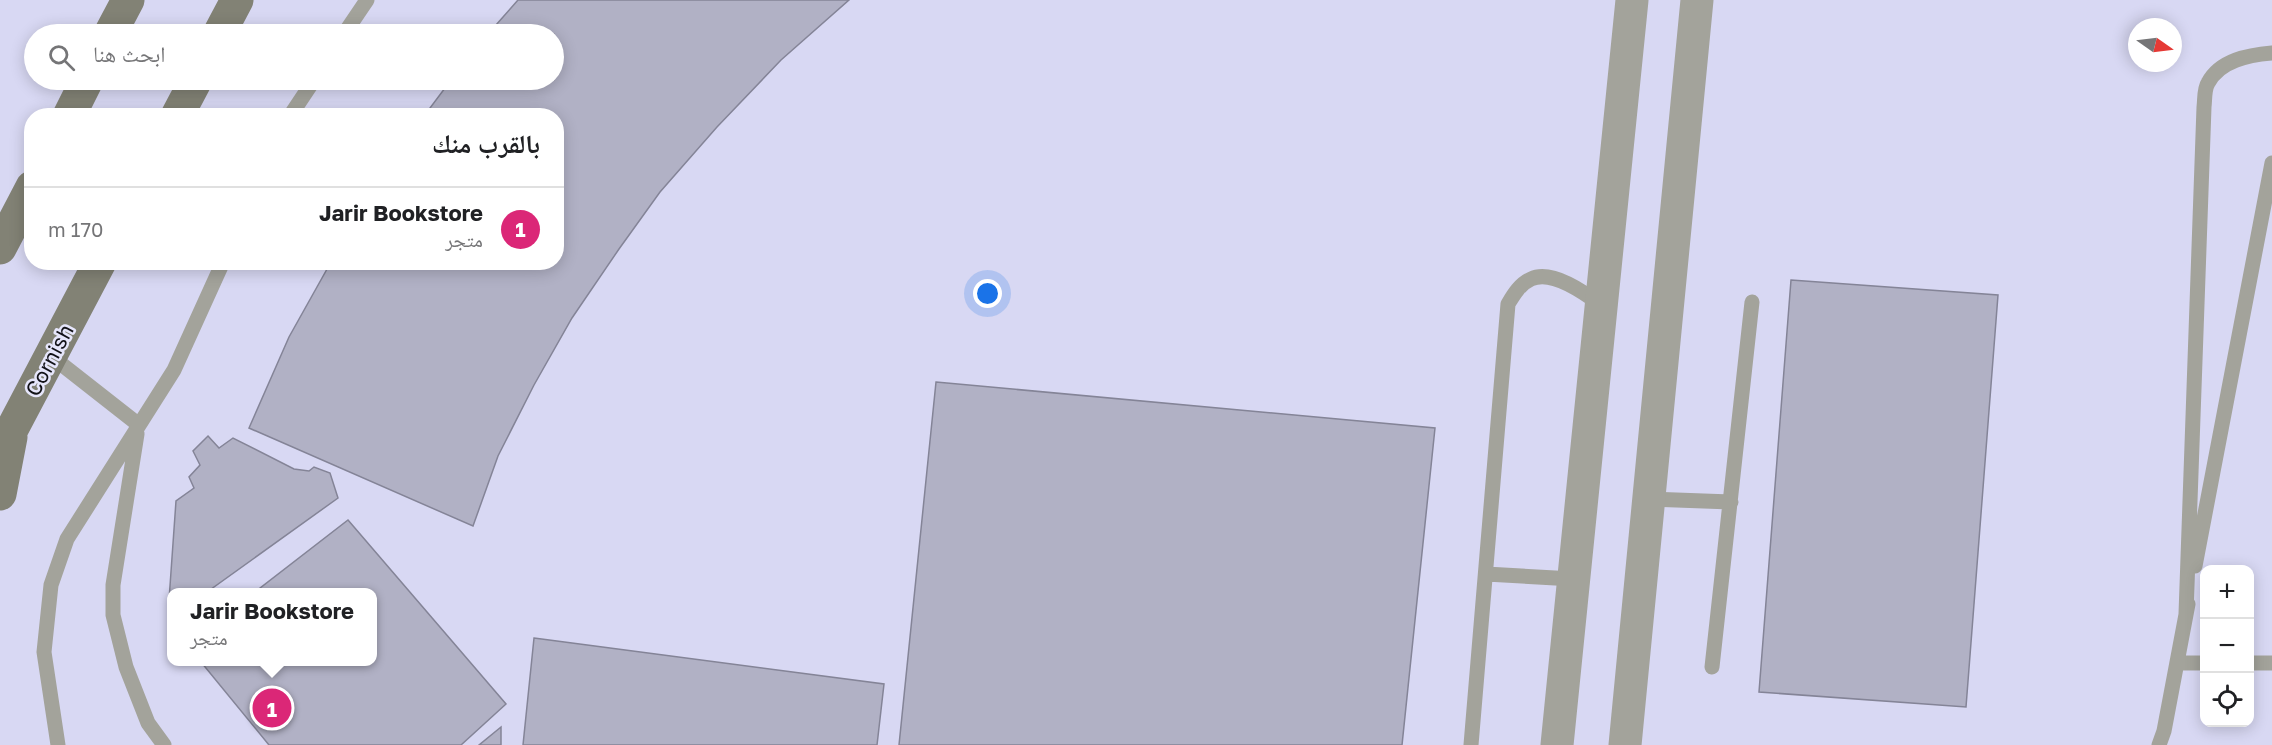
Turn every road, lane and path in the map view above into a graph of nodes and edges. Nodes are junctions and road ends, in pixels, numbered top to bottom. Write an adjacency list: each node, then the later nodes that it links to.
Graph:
1 (128, 0): 6 (main road)
2 (237, 0): 7 (main road)
3 (367, 0): 8 (lane)
4 (1632, 0): 22 (street)
5 (1697, 0): 27 (street)
6 (115, 24)
7 (224, 24)
8 (351, 24)
9 (2272, 53): 31 (lane)
10 (82, 90): 13 (main road)
11 (191, 90): 14 (main road)
12 (307, 90): 15 (lane)
13 (73, 108)
14 (181, 108)
15 (295, 108)
16 (2272, 163): 31 (lane)
17 (24, 202): 18 (main road)
18 (0, 248)
19 (96, 270): 23 (main road, Cornish)
20 (219, 270): 24 (lane)
21 (1752, 302): 28 (lane)
22 (1601, 305): 29 (lane); 30 (street)
23 (51, 356): 24 (lane); 25 (main road, Cornish)
24 (139, 425): 37 (lane); 38 (lane)
25 (6, 444): 26 (main road, Cornish)
26 (0, 494)
27 (1649, 500): 28 (lane); 41 (street)
28 (1731, 502): 36 (lane)
29 (1486, 574): 30 (lane); 39 (lane)
30 (1574, 579): 40 (street)
31 (2186, 614): 32 (lane)
32 (2177, 663): 33 (lane); 42 (lane)
33 (2200, 663)
34 (2254, 663): 35 (lane)
35 (2272, 663)
36 (1712, 668)
37 (58, 745)
38 (164, 745)
39 (1472, 745)
40 (1557, 745)
41 (1625, 745)
42 (2159, 745)

